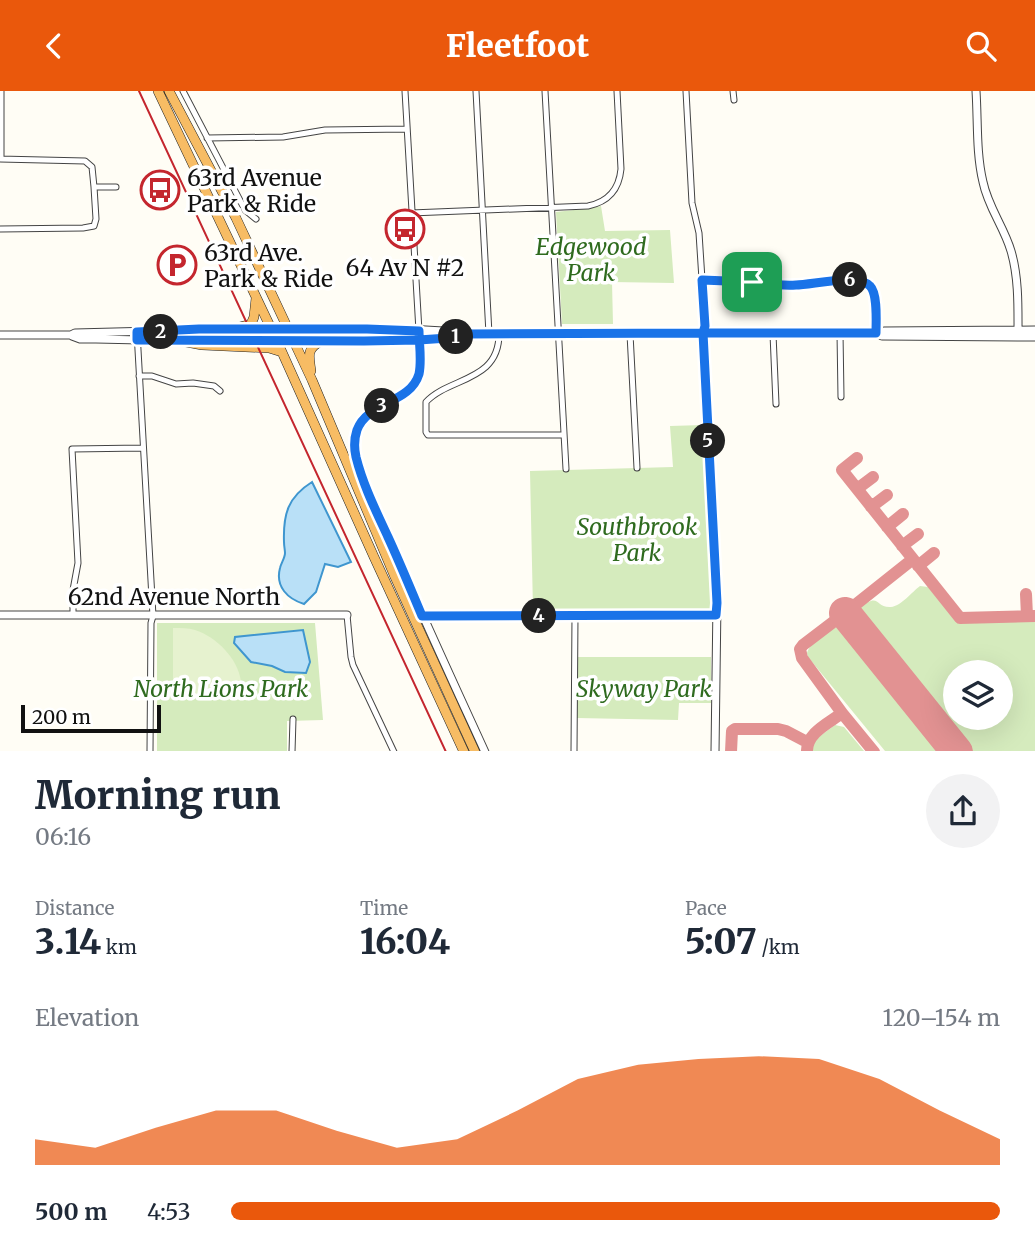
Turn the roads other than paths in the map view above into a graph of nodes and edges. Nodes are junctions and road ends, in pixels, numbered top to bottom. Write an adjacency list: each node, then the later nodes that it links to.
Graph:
1 (1, 91): 15 (street)
2 (158, 91): 24 (highway)
3 (169, 91): 27 (highway)
4 (183, 91): 14 (street)
5 (405, 91): 13 (street)
6 (476, 91): 19 (street)
7 (545, 91): 18 (street)
8 (617, 91): 18 (street)
9 (686, 91): 23 (street)
10 (733, 91): 12 (street)
11 (976, 91): 33 (street)
12 (734, 100)
13 (407, 129): 14 (street); 20 (street)
14 (207, 138): 21 (street)
15 (0, 159): 16 (street)
16 (94, 187): 17 (street); 22 (street)
17 (116, 187)
18 (551, 208): 19 (street); 37 (street)
19 (482, 210): 20 (street); 35 (street)
20 (411, 213): 29 (street)
21 (256, 219)
22 (0, 229)
23 (702, 280): 30 (street); 32 (street)
24 (256, 296): 25 (highway); 26 (highway)
25 (232, 329): 26 (street); 41 (street)
26 (271, 329): 27 (street); 45 (highway)
27 (287, 329): 29 (street); 46 (highway)
28 (1035, 330): 33 (street)
29 (419, 331): 34 (street); 43 (street)
30 (703, 333): 38 (street); 39 (street); 62 (street)
31 (840, 333): 32 (street); 39 (street); 52 (street)
32 (876, 333): 33 (street)
33 (1018, 333): 42 (street)
34 (467, 334): 35 (street); 43 (street)
35 (489, 334): 36 (street)
36 (499, 334): 37 (street); 54 (street)
37 (558, 334): 38 (street); 54 (street)
38 (630, 334): 56 (street)
39 (773, 334): 53 (street)
40 (0, 335): 41 (street)
41 (137, 336): 44 (street); 49 (street)
42 (1035, 337)
43 (419, 340): 47 (street); 64 (street)
44 (181, 341): 45 (street); 48 (highway)
45 (277, 341): 46 (street); 48 (highway)
46 (292, 341): 47 (street); 50 (highway)
47 (321, 341): 50 (highway)
48 (282, 352): 69 (highway)
49 (139, 376): 51 (street); 55 (street)
50 (312, 380): 70 (highway)
51 (220, 391)
52 (841, 397)
53 (776, 404)
54 (564, 435): 57 (street)
55 (142, 448): 59 (street); 63 (street)
56 (637, 468)
57 (566, 469)
58 (0, 615): 59 (street, 62nd Avenue North)
59 (73, 615): 63 (street, 62nd Avenue North)
60 (347, 615): 63 (street, 62nd Avenue North); 68 (street)
61 (575, 615): 62 (street); 64 (street); 72 (street)
62 (716, 615): 73 (street)
63 (153, 616): 66 (street)
64 (422, 616): 71 (street)
65 (293, 719): 67 (street)
66 (150, 751)
67 (292, 751)
68 (394, 751)
69 (464, 751)
70 (475, 751)
71 (485, 751)
72 (574, 751)
73 (715, 751)

